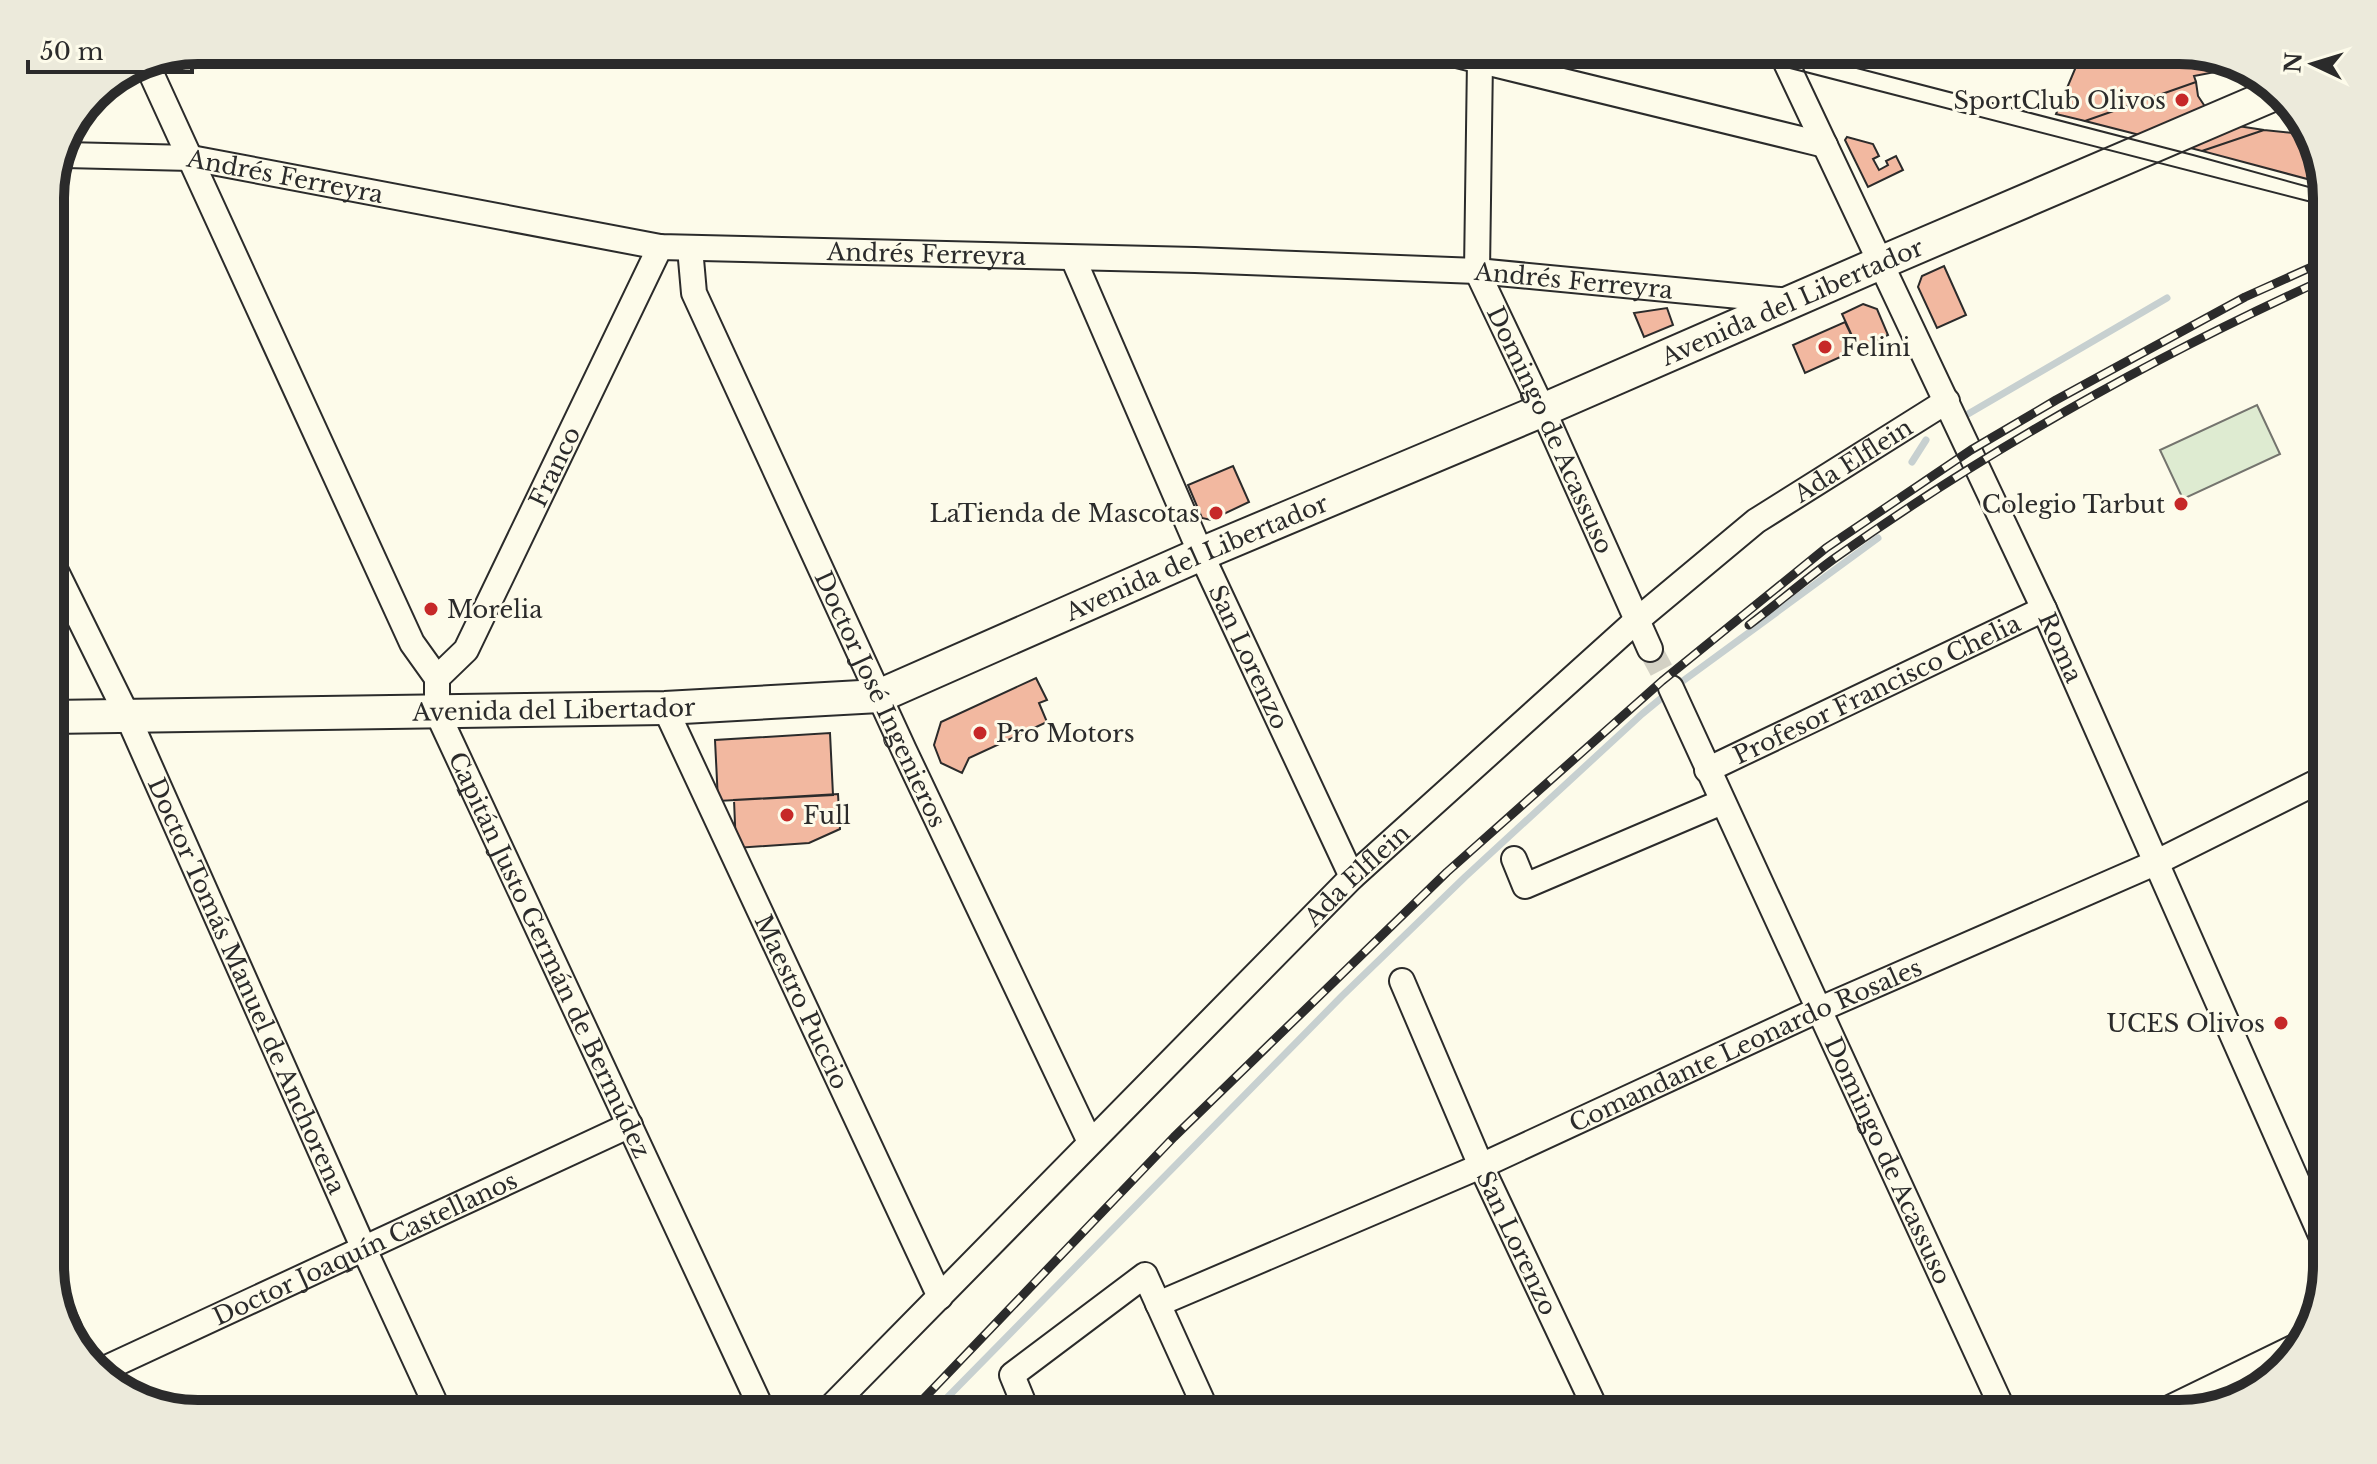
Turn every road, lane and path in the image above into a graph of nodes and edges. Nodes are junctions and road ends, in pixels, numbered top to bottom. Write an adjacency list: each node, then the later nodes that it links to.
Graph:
1 (1480, 64): 13 (street, Domingo de Acassuso)
2 (1496, 64): 6 (street)
3 (1787, 64): 6 (street, Roma)
4 (151, 73): 8 (street)
5 (2267, 97): 12 (main road, Avenida del Libertador)
6 (1825, 145): 12 (street, Roma)
7 (72, 155): 8 (street, Andrés Ferreyra)
8 (191, 158): 9 (street, Andrés Ferreyra); 24 (street)
9 (660, 247): 10 (street, Andrés Ferreyra); 24 (street, Franco)
10 (690, 248): 11 (street, Andrés Ferreyra); 26 (street, Doctor José Ingenieros)
11 (1073, 258): 13 (street, Andrés Ferreyra); 17 (street, San Lorenzo)
12 (1880, 263): 14 (main road, Avenida del Libertador); 15 (street, Roma)
13 (1477, 271): 14 (street, Andrés Ferreyra); 16 (street, Domingo de Acassuso)
14 (1794, 301): 16 (main road, Avenida del Libertador)
15 (1947, 401): 19 (street, Ada Elflein); 20 (street, Roma)
16 (1543, 410): 17 (main road, Avenida del Libertador); 21 (street, Domingo de Acassuso)
17 (1201, 554): 26 (main road, Avenida del Libertador); 36 (street, San Lorenzo)
18 (64, 587): 30 (street, Doctor Tomás Manuel de Anchorena)
19 (1657, 603): 21 (street, Ada Elflein); 22 (street)
20 (2044, 609): 31 (street, Profesor Francisco Chelia); 35 (street, Roma)
21 (1636, 621): 22 (street, Domingo de Acassuso); 23 (street, Ada Elflein)
22 (1649, 648): 23 (street)
23 (1606, 649): 36 (street, Ada Elflein)
24 (437, 678): 28 (street, Capitán Justo Germán de Bermúdez)
25 (1671, 688): 31 (street, Domingo de Acassuso)
26 (879, 696): 27 (main road, Avenida del Libertador); 40 (street, Doctor José Ingenieros)
27 (665, 708): 28 (main road, Avenida del Libertador); 44 (street, Maestro Puccio)
28 (437, 712): 30 (main road, Avenida del Libertador); 39 (street, Capitán Justo Germán de Bermúdez)
29 (64, 717): 30 (main road, Avenida del Libertador)
30 (128, 717): 43 (street, Doctor Tomás Manuel de Anchorena)
31 (1707, 770): 33 (street, Domingo de Acassuso)
32 (2313, 784): 35 (street, Comandante Leonardo Rosales)
33 (1722, 802): 34 (street); 38 (street, Domingo de Acassuso)
34 (1514, 859)
35 (2155, 863): 38 (street, Comandante Leonardo Rosales); 42 (street, Roma)
36 (1352, 877): 40 (street, Ada Elflein)
37 (1402, 981): 41 (street, San Lorenzo)
38 (1818, 1010): 41 (street, Comandante Leonardo Rosales); 54 (street, Domingo de Acassuso)
39 (630, 1125): 43 (street, Doctor Joaquín Castellanos); 49 (street, Capitán Justo Germán de Bermúdez)
40 (1090, 1142): 44 (street, Ada Elflein)
41 (1481, 1166): 45 (street, Comandante Leonardo Rosales); 53 (street, San Lorenzo)
42 (2313, 1218)
43 (364, 1249): 47 (street, Doctor Joaquín Castellanos); 48 (street, Doctor Tomás Manuel de Anchorena)
44 (940, 1297): 50 (street, Ada Elflein)
45 (1158, 1304): 51 (street); 52 (street)
46 (2280, 1354): 55 (street)
47 (110, 1367)
48 (434, 1400)
49 (758, 1400)
50 (838, 1400)
51 (1022, 1400)
52 (1202, 1400)
53 (1591, 1400)
54 (1999, 1400)
55 (2187, 1400)

